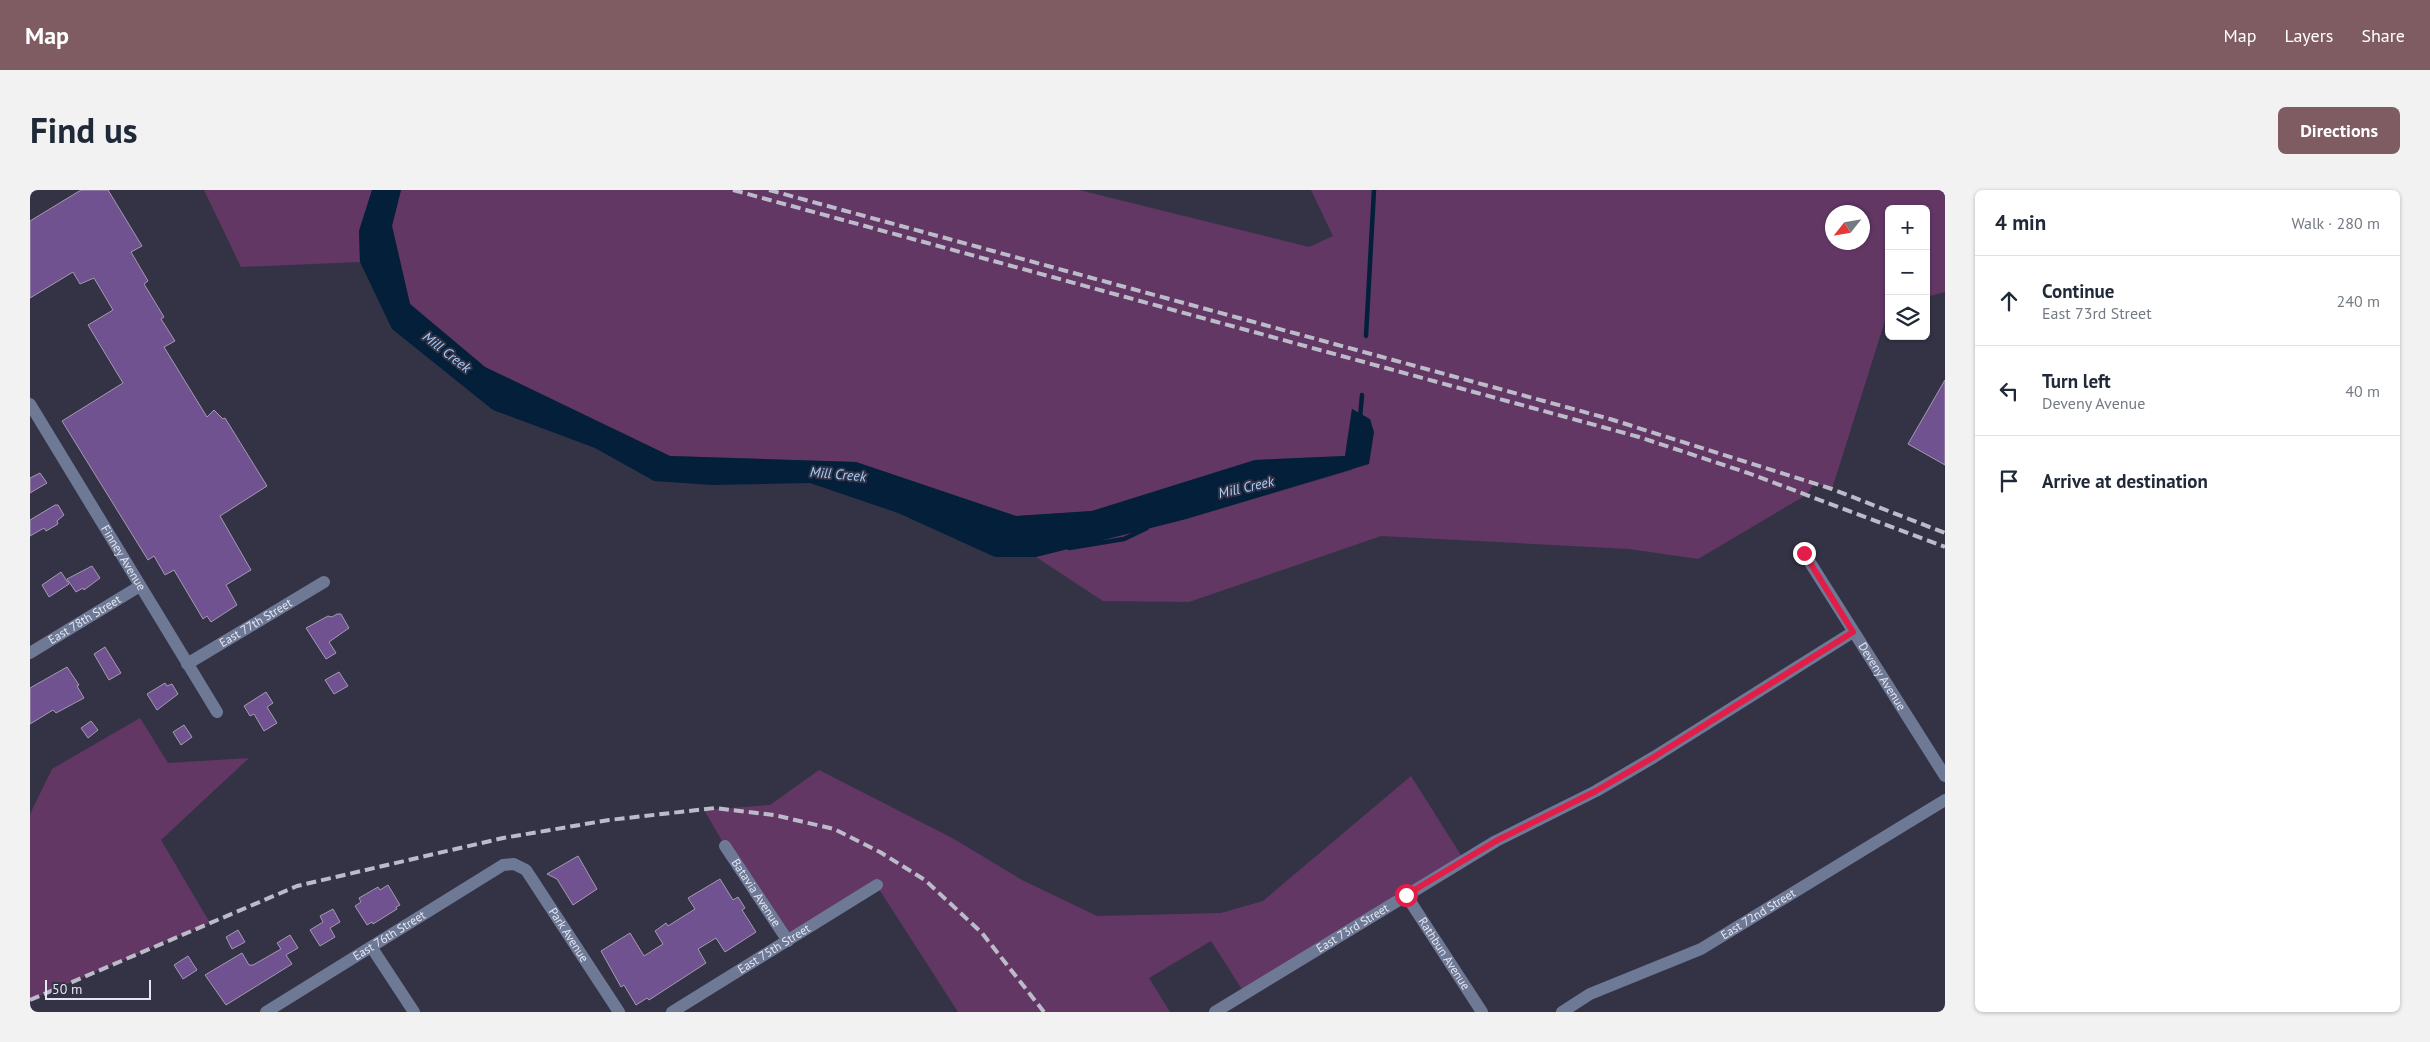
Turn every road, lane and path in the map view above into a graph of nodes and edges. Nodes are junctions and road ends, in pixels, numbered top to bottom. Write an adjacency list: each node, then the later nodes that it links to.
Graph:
1 (30, 404): 4 (street, Finney Avenue)
2 (1804, 553): 5 (street, Deveny Avenue)
3 (324, 582): 7 (street, East 77th Street)
4 (140, 586): 6 (street, East 78th Street); 7 (street, Finney Avenue)
5 (1853, 632): 9 (street, Deveny Avenue); 14 (street, East 73rd Street)
6 (30, 653)
7 (187, 664): 8 (street, Finney Avenue)
8 (217, 712)
9 (1945, 776)
10 (1945, 800): 23 (street, East 72nd Street)
11 (725, 846): 15 (street, Batavia Avenue)
12 (514, 864): 16 (street, East 76th Street); 20 (street, Park Avenue)
13 (877, 885): 15 (street, East 75th Street)
14 (1406, 895): 17 (street, East 73rd Street); 22 (street, Rathbun Avenue)
15 (788, 941): 21 (street, East 75th Street)
16 (372, 948): 18 (street, East 76th Street); 19 (street)
17 (1224, 1010)
18 (266, 1012)
19 (414, 1012)
20 (619, 1012)
21 (672, 1012)
22 (1482, 1012)
23 (1562, 1012)

